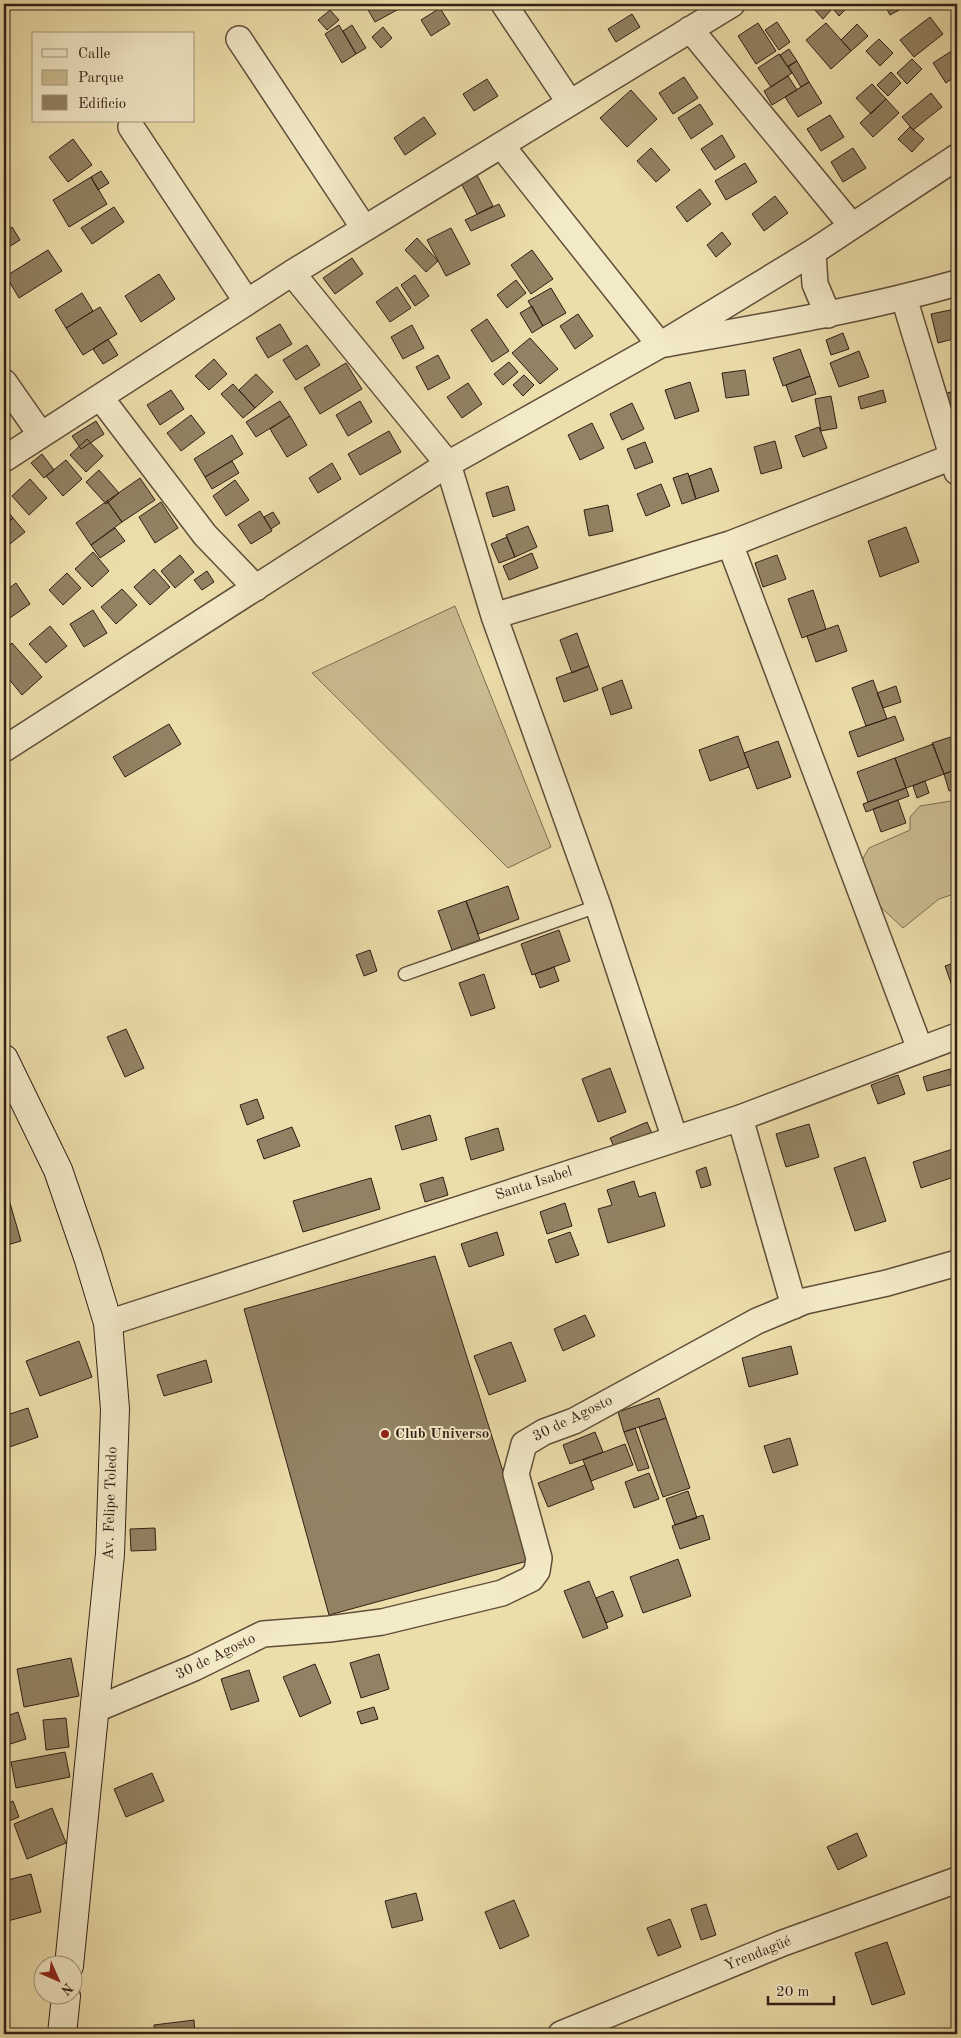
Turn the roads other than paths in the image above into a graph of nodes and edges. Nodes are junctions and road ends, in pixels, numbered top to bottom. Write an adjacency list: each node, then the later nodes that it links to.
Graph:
1 (504, 4): 5 (street)
2 (732, 4): 3 (street)
3 (690, 30): 5 (street); 9 (street)
4 (238, 39): 10 (street)
5 (570, 103): 7 (street)
6 (131, 128): 15 (street)
7 (501, 145): 10 (street); 17 (street)
8 (957, 157): 9 (street)
9 (852, 226): 11 (street)
10 (364, 228): 12 (street)
11 (813, 252): 16 (street); 17 (street)
12 (292, 273): 15 (street); 23 (street)
13 (957, 283): 14 (street)
14 (904, 298): 16 (street); 22 (street)
15 (247, 302): 19 (street)
16 (828, 315): 17 (street)
17 (660, 345): 23 (street)
18 (4, 382): 20 (street)
19 (100, 397): 20 (street); 25 (street)
20 (40, 436): 21 (street)
21 (4, 459)
22 (955, 461): 24 (street)
23 (448, 464): 25 (street); 26 (street)
24 (730, 544): 26 (street); 31 (street)
25 (256, 588): 27 (street)
26 (494, 616): 28 (street)
27 (4, 749)
28 (598, 906): 29 (lane); 34 (street)
29 (405, 974)
30 (957, 1036): 31 (street, Santa Isabel)
31 (920, 1049): 33 (street, Santa Isabel)
32 (4, 1059): 37 (main road, Av. Felipe Toledo)
33 (740, 1118): 34 (street, Santa Isabel); 36 (street)
34 (675, 1138): 37 (street, Santa Isabel)
35 (957, 1262): 36 (street, 30 de Agosto)
36 (794, 1306): 38 (street, 30 de Agosto)
37 (108, 1323): 38 (main road, Av. Felipe Toledo)
38 (94, 1710): 40 (main road, Av. Felipe Toledo)
39 (957, 1880): 43 (street, Yrendagüé)
40 (70, 1956)
41 (65, 2006): 42 (main road)
42 (62, 2034)
43 (561, 2034)

